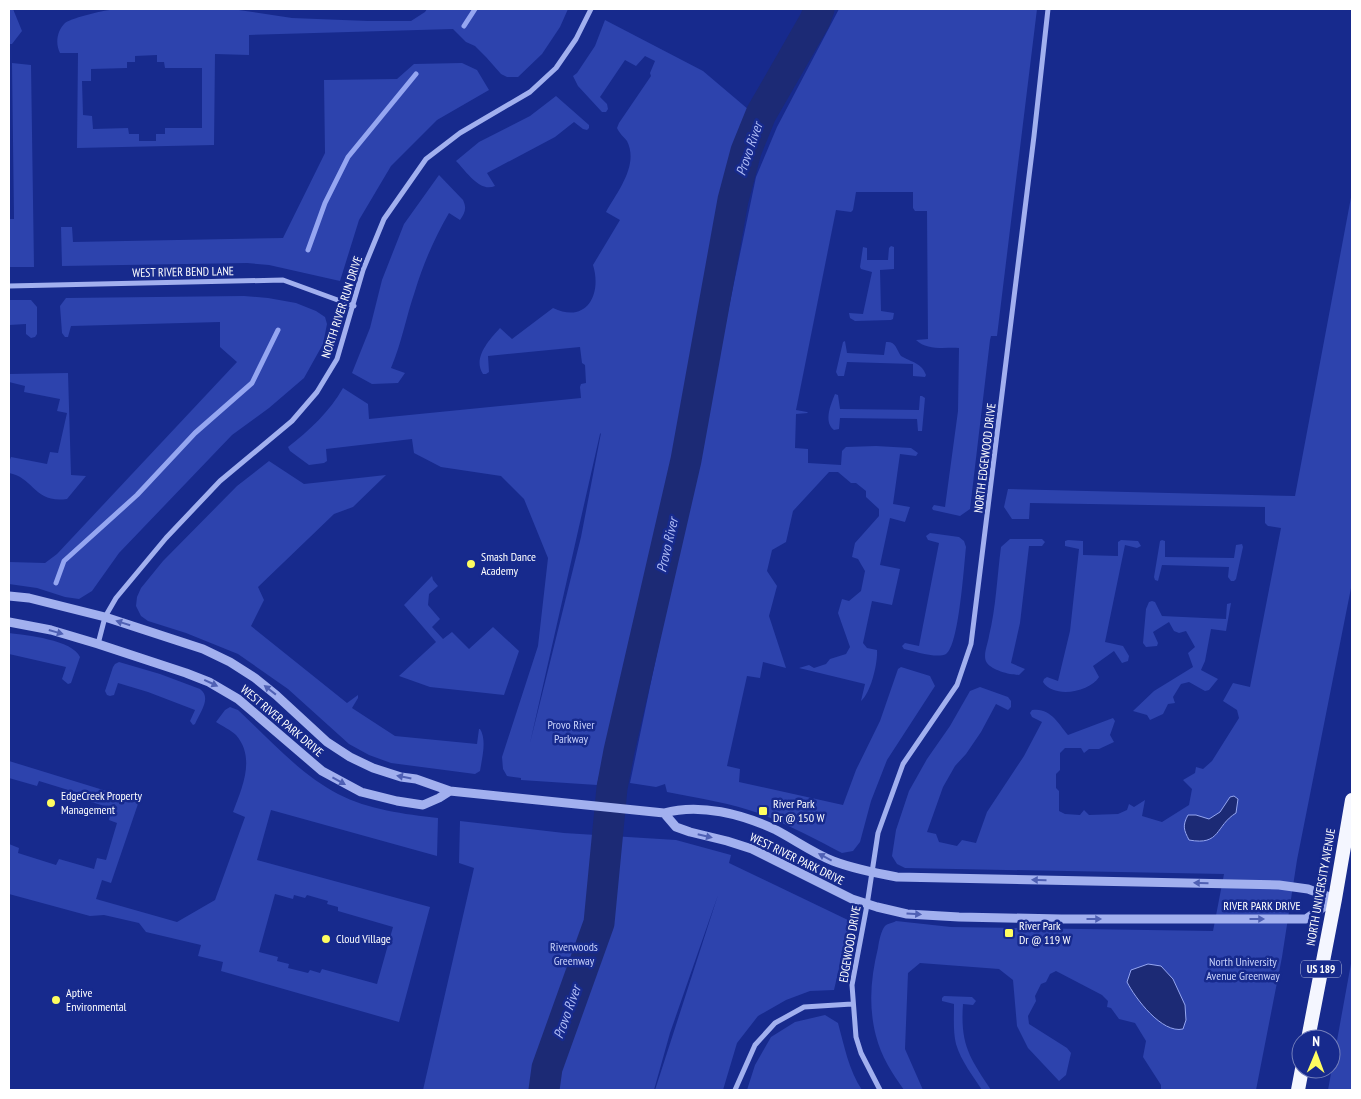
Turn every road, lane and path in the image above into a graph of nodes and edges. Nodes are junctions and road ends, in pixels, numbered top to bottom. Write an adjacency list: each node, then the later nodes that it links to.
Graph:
1 (591, 9): 4 (street, NORTH RIVER RUN DRIVE)
2 (1048, 9): 12 (street, NORTH EDGEWOOD DRIVE)
3 (9, 286): 4 (street, WEST RIVER BEND LANE)
4 (354, 306): 6 (street, NORTH RIVER RUN DRIVE)
5 (9, 596): 6 (street, WEST RIVER PARK DRIVE)
6 (105, 617): 8 (street, NORTH RIVER RUN DRIVE); 9 (street, WEST RIVER PARK DRIVE, one-way to 6)
7 (9, 622): 8 (street, WEST RIVER PARK DRIVE, one-way to 8)
8 (98, 644): 9 (street, WEST RIVER PARK DRIVE, one-way to 9)
9 (450, 791): 11 (street, WEST RIVER PARK DRIVE)
10 (1352, 800): 14 (highway, NORTH UNIVERSITY AVENUE / US 189)
11 (664, 814): 12 (street, WEST RIVER PARK DRIVE, one-way to 11); 15 (street, WEST RIVER PARK DRIVE, one-way to 15)
12 (871, 873): 13 (street, NORTH EDGEWOOD DRIVE); 14 (street, RIVER PARK DRIVE, one-way to 12)
13 (869, 886): 15 (street, EDGEWOOD DRIVE)
14 (1335, 899): 15 (street, RIVER PARK DRIVE, one-way to 14); 17 (highway, NORTH UNIVERSITY AVENUE / US 189)
15 (867, 905): 16 (street, EDGEWOOD DRIVE)
16 (852, 1004): 18 (street); 19 (street, EDGEWOOD DRIVE)
17 (1310, 1029)
18 (735, 1090)
19 (880, 1090)

